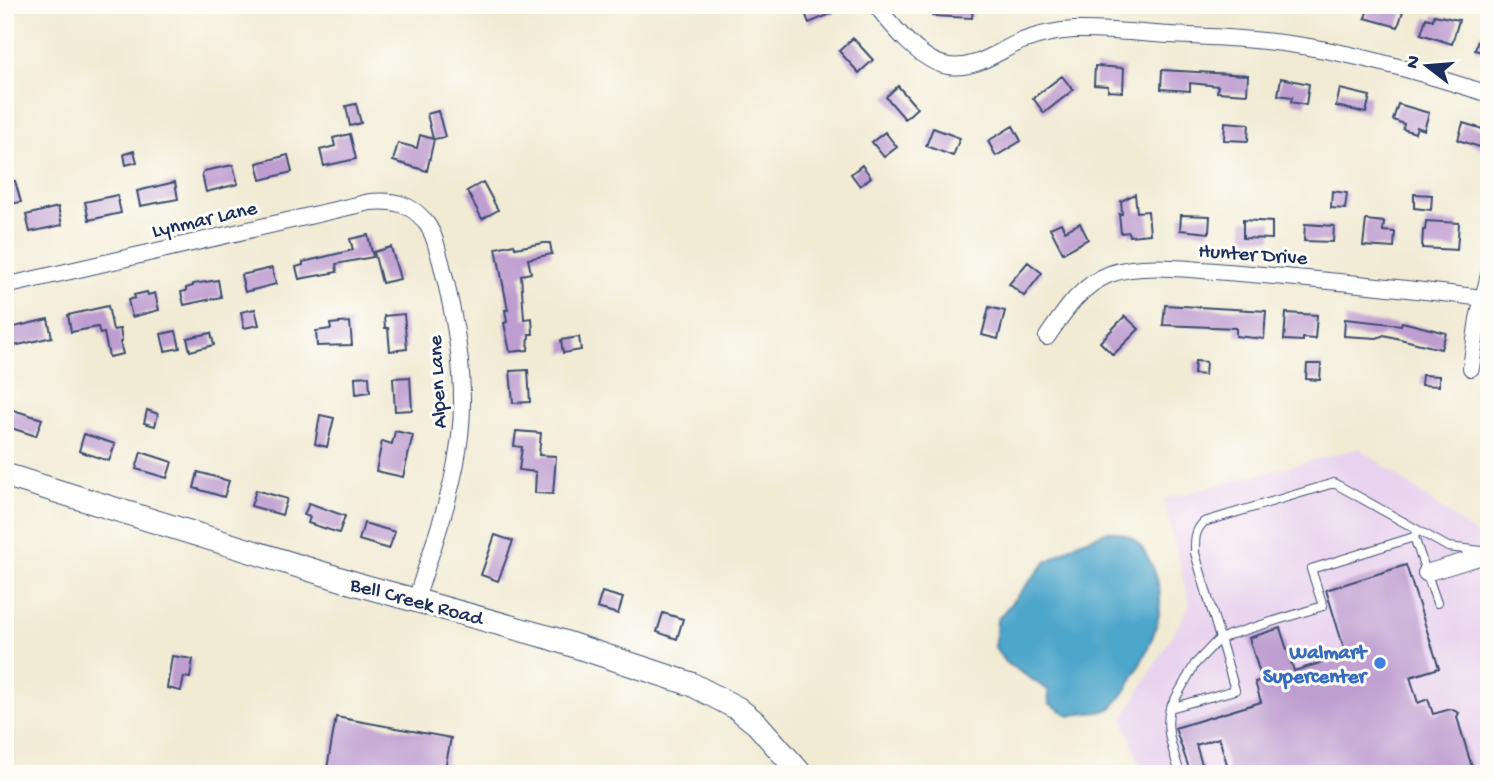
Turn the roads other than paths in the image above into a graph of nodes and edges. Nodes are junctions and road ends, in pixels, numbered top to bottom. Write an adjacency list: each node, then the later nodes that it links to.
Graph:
1 (876, 5): 2 (street)
2 (1489, 94)
3 (412, 209): 5 (street, Lynmar Lane); 13 (street, Alpen Lane)
4 (1489, 275): 6 (street)
5 (5, 286)
6 (1483, 298): 7 (street, Hunter Drive); 8 (street)
7 (1048, 337)
8 (1471, 368)
9 (5, 475): 13 (street, Bell Creek Road)
10 (1416, 534): 11 (lane); 12 (lane); 15 (lane); 15 (lane)
11 (1489, 552): 12 (street)
12 (1426, 573): 14 (lane)
13 (416, 600): 17 (street, Bell Creek Road)
14 (1437, 603)
15 (1220, 640): 16 (lane); 16 (lane)
16 (1170, 708): 18 (lane)
17 (801, 774)
18 (1180, 774)

